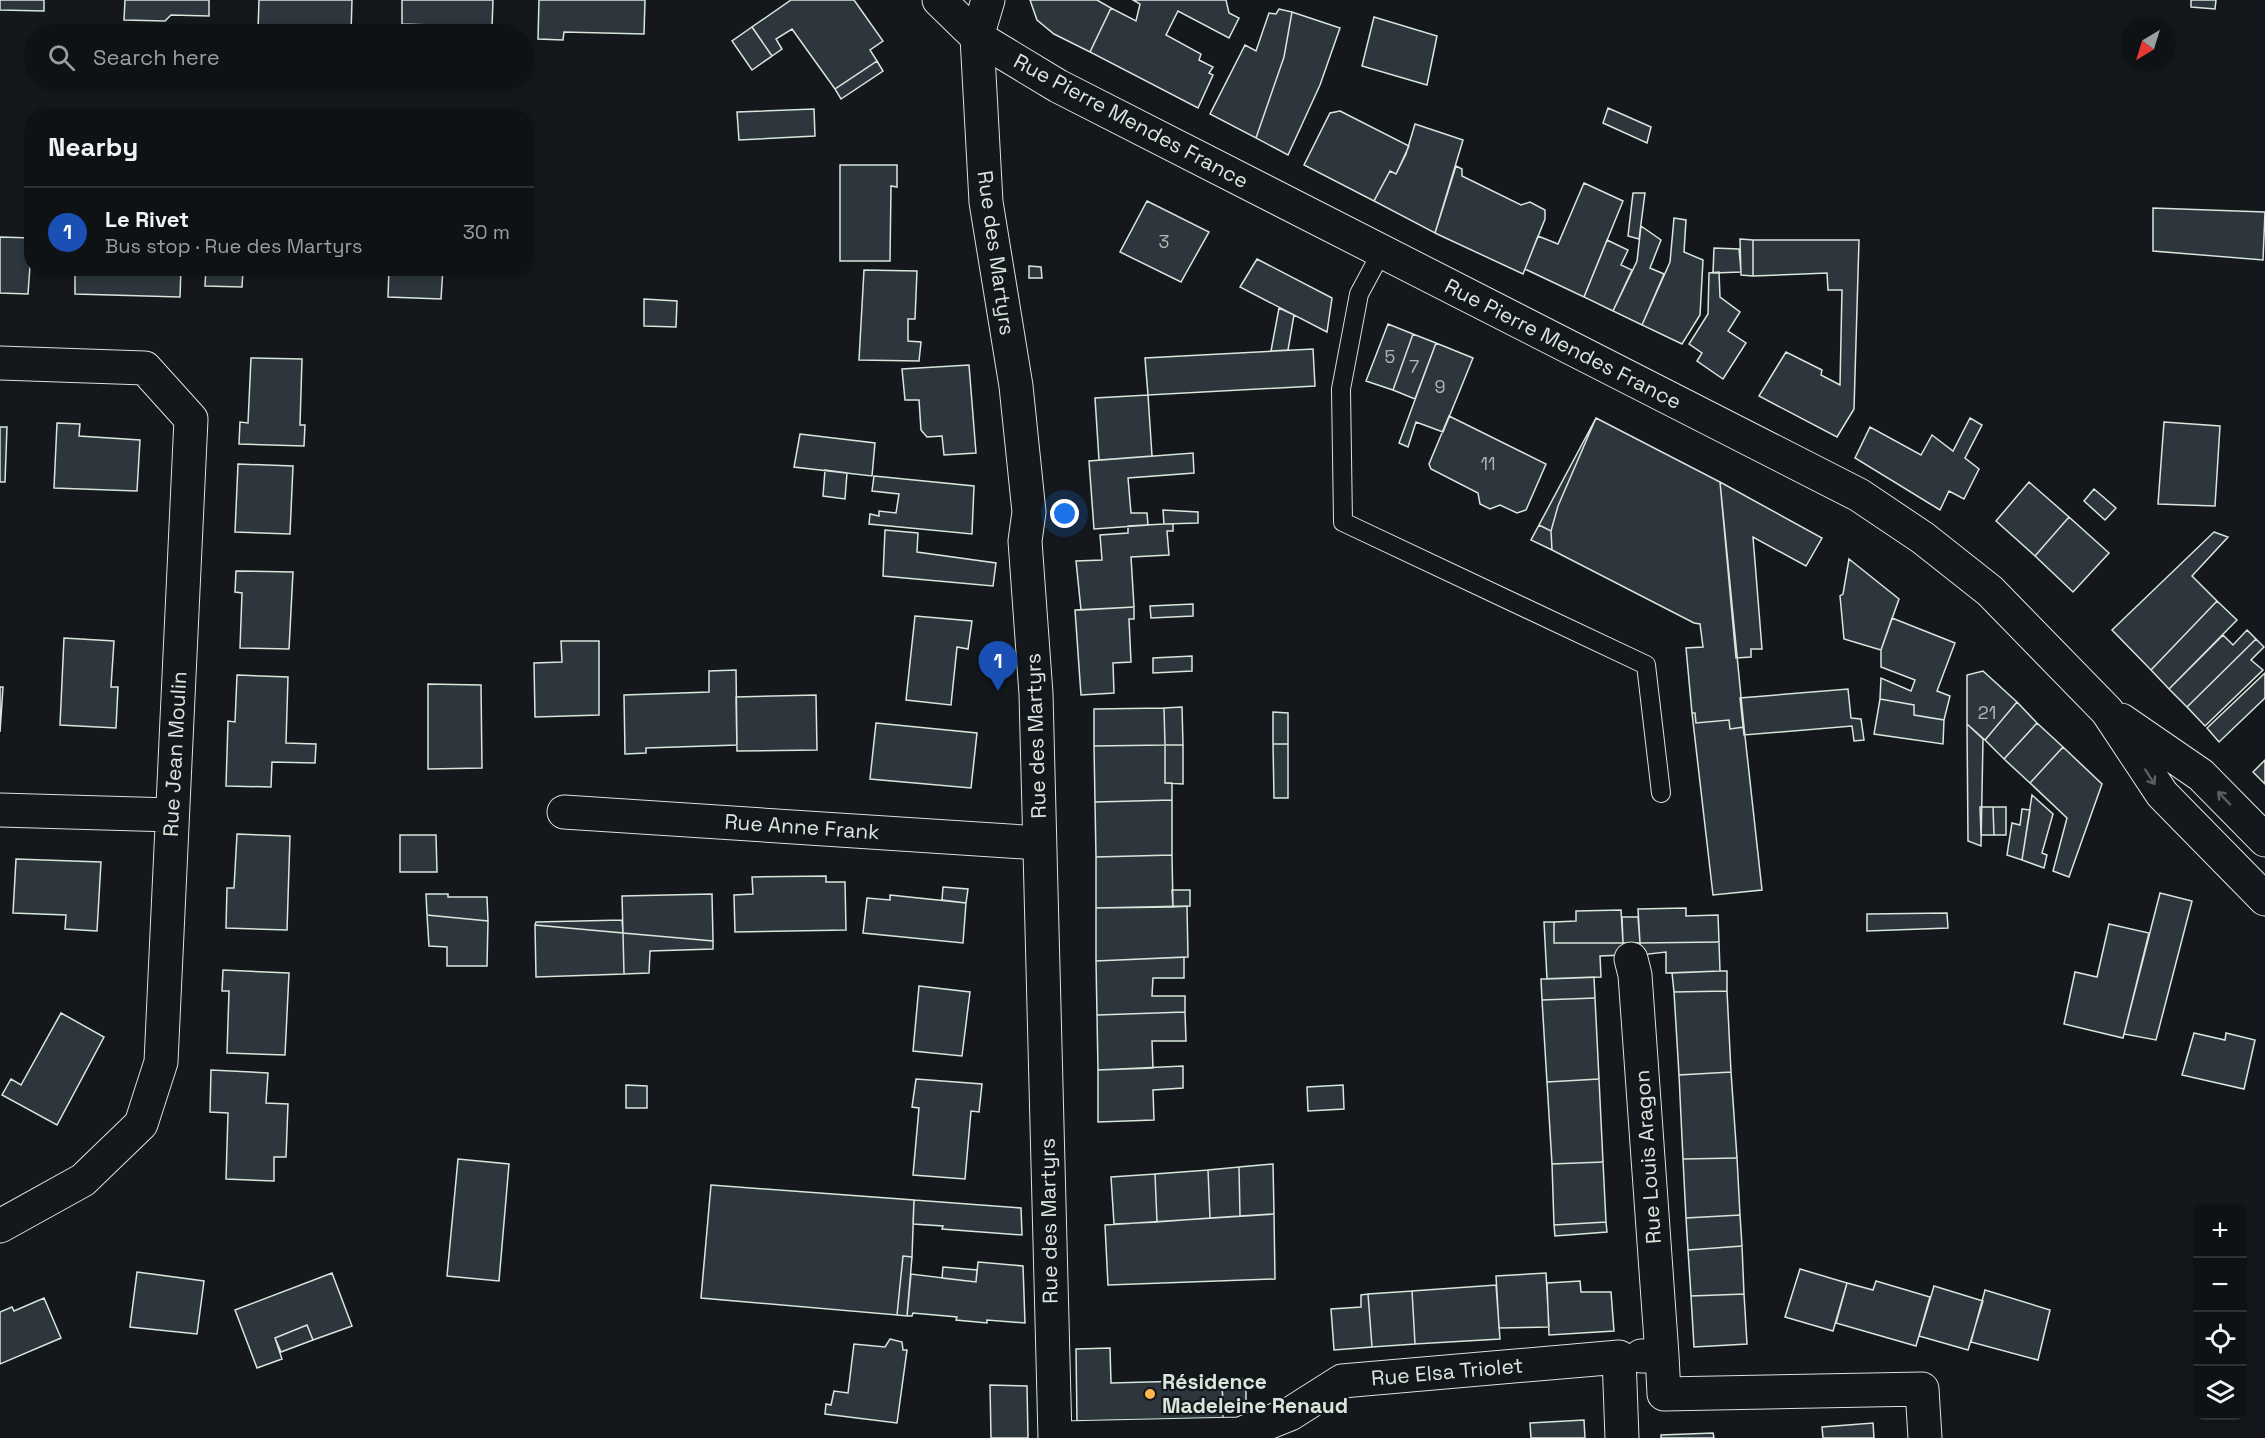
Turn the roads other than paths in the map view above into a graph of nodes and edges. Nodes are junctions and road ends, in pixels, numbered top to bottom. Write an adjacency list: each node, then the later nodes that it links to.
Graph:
1 (939, 0): 3 (street, Rue Pierre Mendes France)
2 (988, 0): 3 (street, Rue des Martyrs)
3 (977, 37): 4 (street, Rue Pierre Mendes France); 12 (street, Rue des Martyrs)
4 (1382, 251): 6 (street, Rue Pierre Mendes France); 7 (lane)
5 (0, 363): 10 (street, Rue Jean Moulin)
6 (2107, 711): 11 (street, Rue Pierre Mendes France, one-way to 6); 13 (street, Rue Pierre Mendes France, one-way to 13)
7 (1661, 793)
8 (0, 810): 10 (street)
9 (564, 812): 12 (street, Rue Anne Frank)
10 (172, 815): 15 (street, Rue Jean Moulin)
11 (2265, 840)
12 (1039, 843): 18 (street, Rue des Martyrs)
13 (2265, 899)
14 (1631, 959): 16 (street, Rue Louis Aragon)
15 (0, 1226)
16 (1662, 1355): 17 (street); 21 (street, Rue Louis Aragon)
17 (1619, 1357): 19 (street, Rue Elsa Triolet); 20 (street)
18 (1055, 1438)
19 (1064, 1438)
20 (1622, 1438)
21 (1925, 1438)

